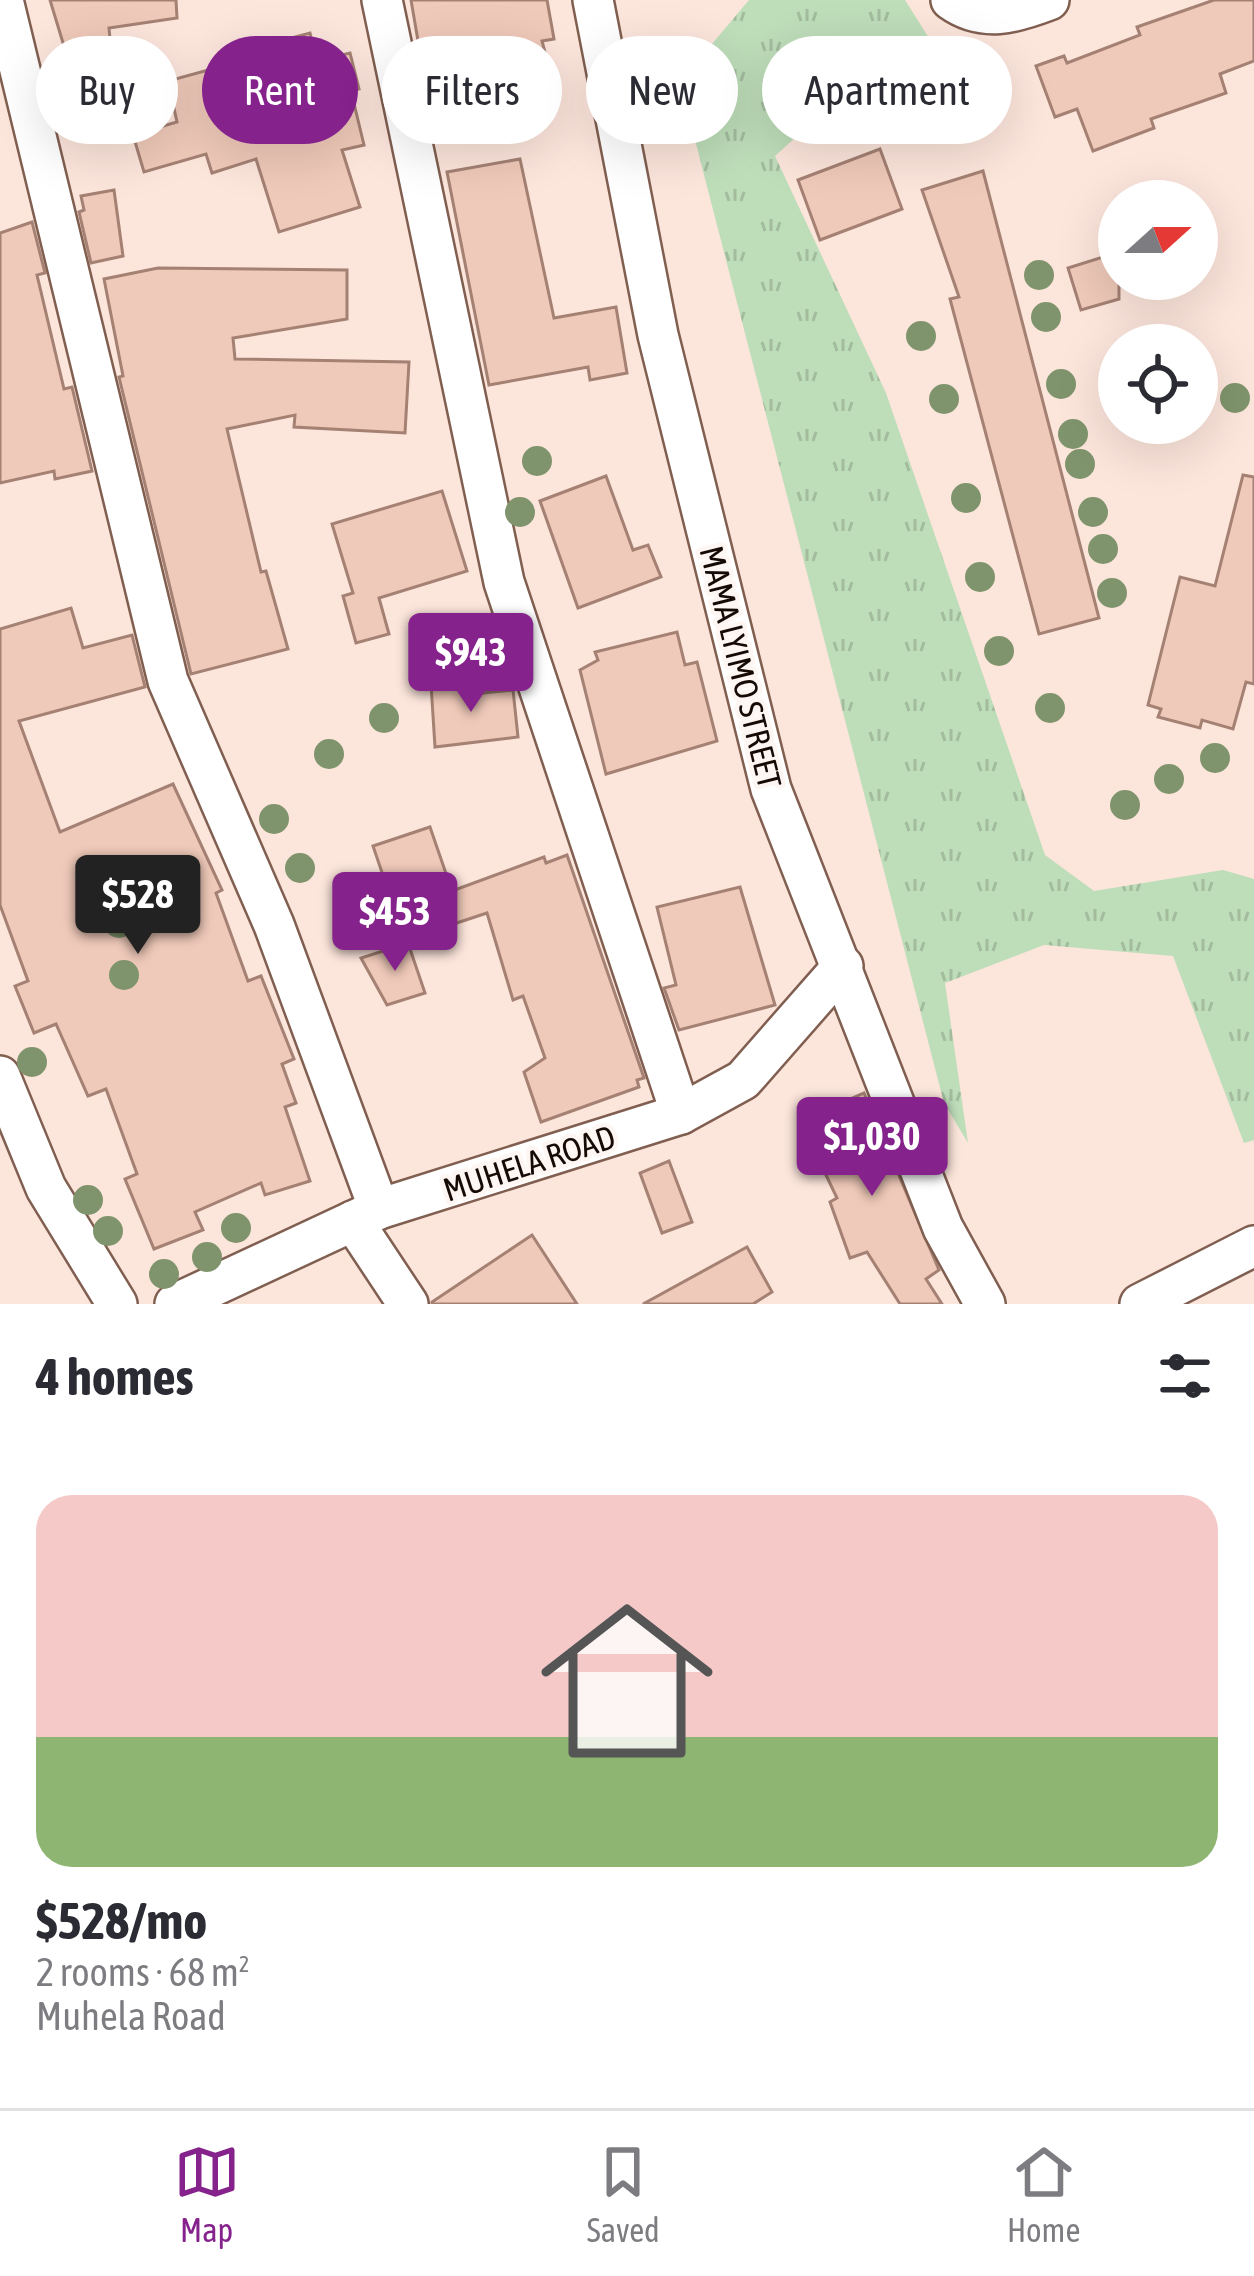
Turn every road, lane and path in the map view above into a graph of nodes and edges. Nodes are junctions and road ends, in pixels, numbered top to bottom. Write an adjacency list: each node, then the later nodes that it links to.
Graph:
1 (3, 0): 9 (street)
2 (382, 0): 8 (street)
3 (593, 0): 6 (street, MAMA LYIMO STREET)
4 (951, 0): 5 (street)
5 (1049, 0)
6 (843, 966): 8 (street, MUHELA ROAD); 14 (street, MAMA LYIMO STREET)
7 (0, 1076): 11 (street)
8 (681, 1114): 9 (street, MUHELA ROAD)
9 (366, 1215): 12 (street, MUHELA ROAD); 13 (street)
10 (1254, 1246): 15 (street)
11 (117, 1304)
12 (175, 1304)
13 (409, 1304)
14 (985, 1304)
15 (1140, 1304)

